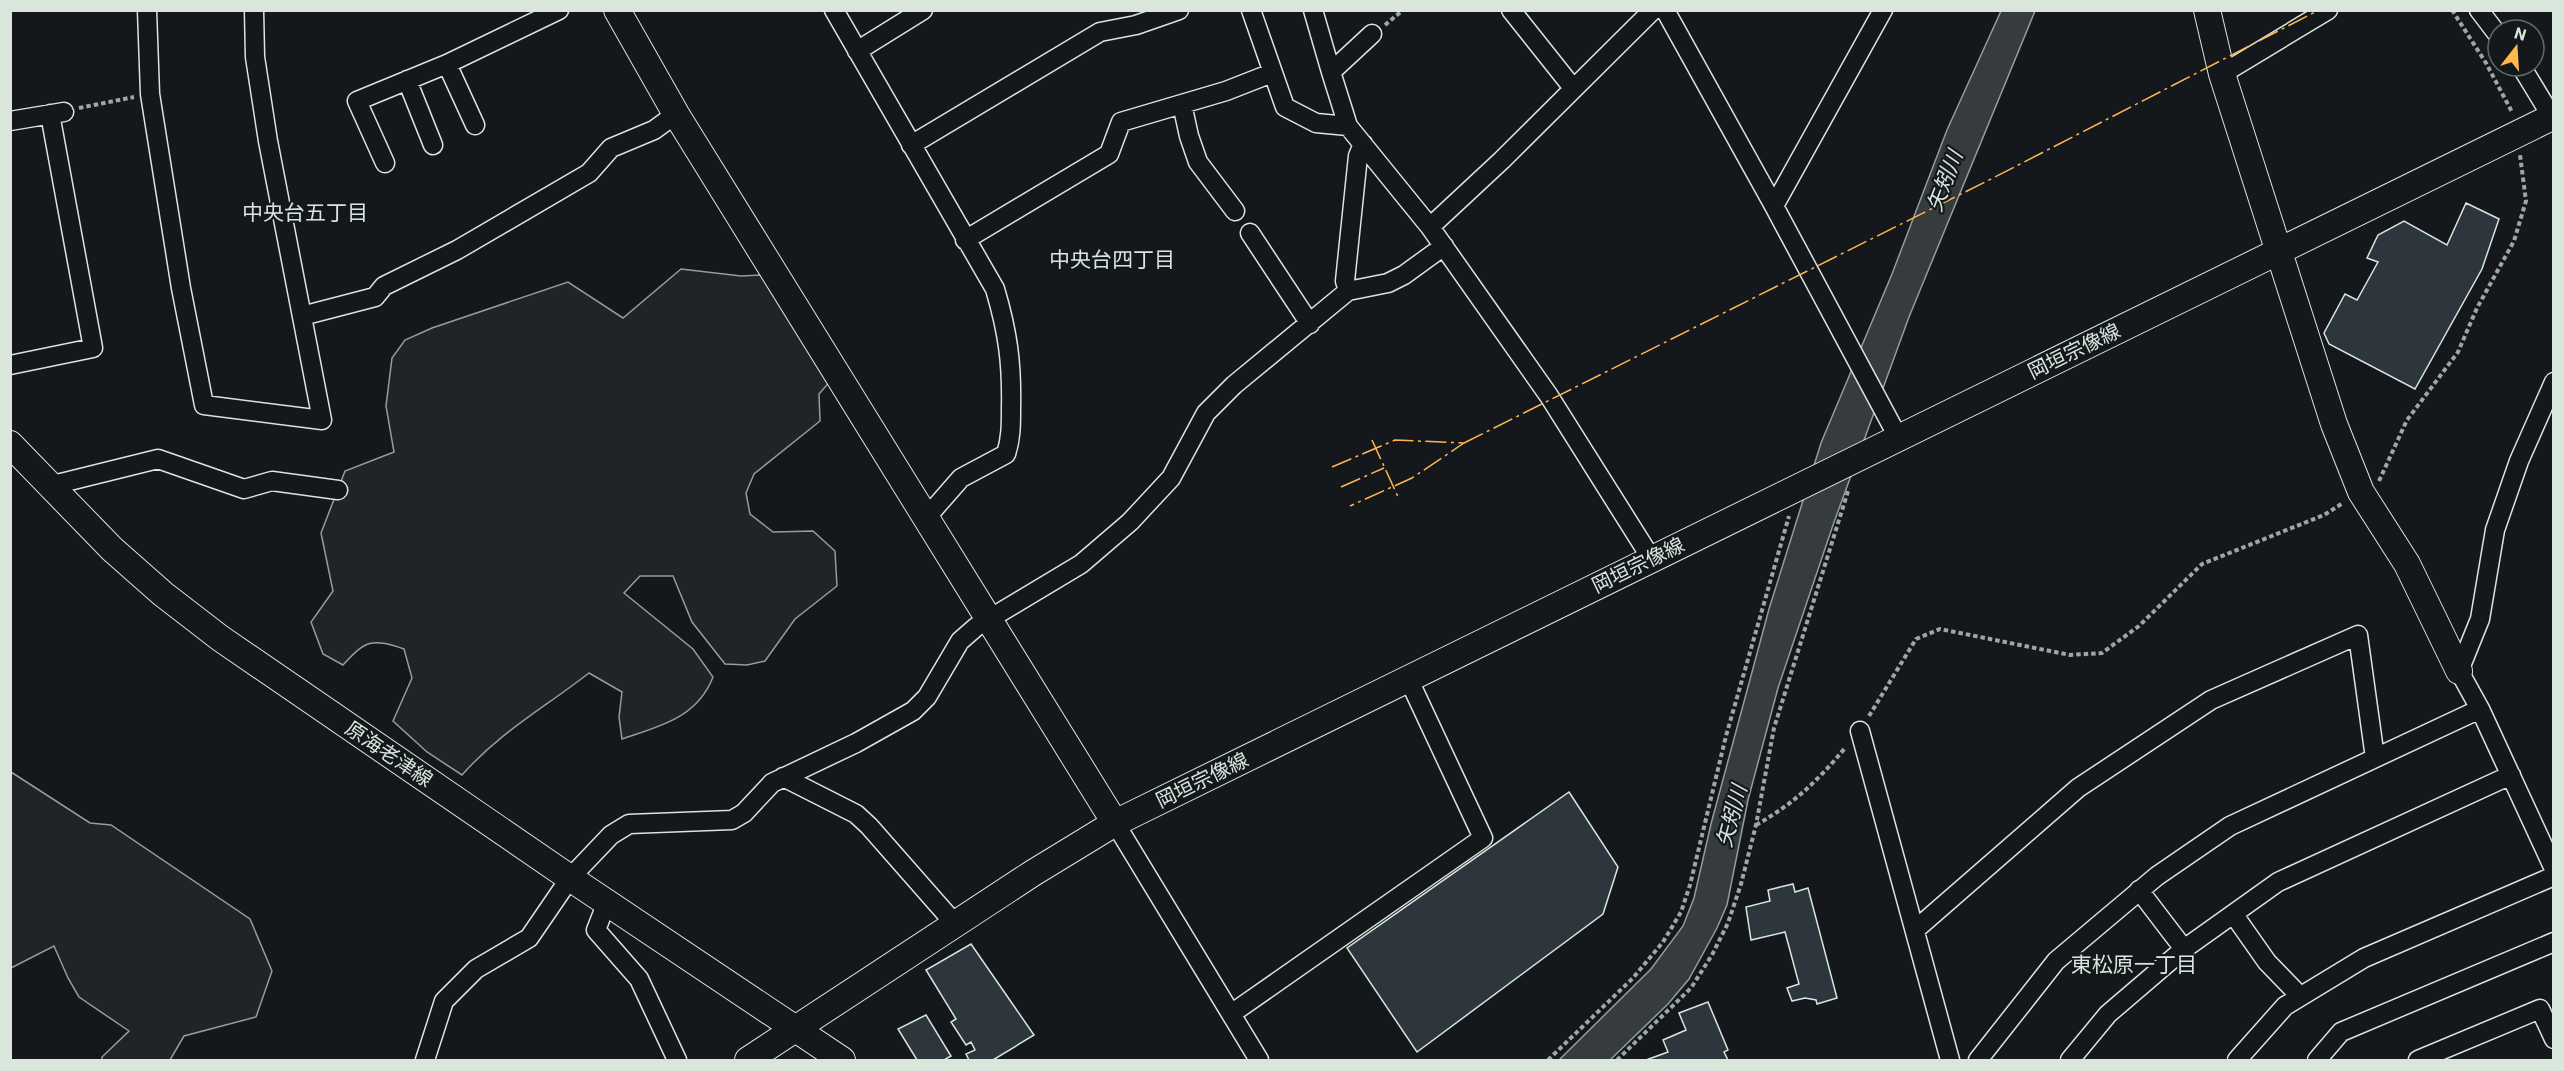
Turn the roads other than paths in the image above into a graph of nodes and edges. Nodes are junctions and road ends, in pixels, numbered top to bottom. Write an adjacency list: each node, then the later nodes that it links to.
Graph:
1 (147, 10): 43 (street)
2 (254, 10): 43 (street)
3 (560, 10): 18 (street)
4 (617, 10): 26 (main road)
5 (834, 10): 17 (street)
6 (923, 10): 17 (street)
7 (1179, 10): 33 (street)
8 (1251, 10): 20 (street)
9 (1313, 10): 19 (street)
10 (1511, 10): 24 (street)
11 (1653, 10): 24 (street)
12 (1665, 10): 35 (street)
13 (1883, 10): 35 (street)
14 (2207, 10): 21 (main road)
15 (2328, 10): 21 (street)
16 (1372, 34): 19 (street)
17 (857, 51): 33 (street)
18 (447, 64): 23 (street); 29 (street)
19 (1331, 72): 30 (street)
20 (1272, 73): 25 (street); 30 (street)
21 (2222, 74): 41 (main road)
22 (2529, 78): 27 (street)
23 (407, 80): 32 (street); 34 (street)
24 (1573, 88): 37 (street)
25 (1182, 104): 36 (street); 39 (street)
26 (676, 114): 43 (street); 51 (main road)
27 (2553, 117): 41 (main road, 岡垣宗像線)
28 (10, 121): 45 (street)
29 (475, 125)
30 (1348, 126): 31 (street)
31 (1363, 144): 37 (street); 42 (street)
32 (433, 145)
33 (911, 146): 39 (street)
34 (385, 163)
35 (1774, 206): 47 (street)
36 (1235, 211)
37 (1430, 226): 40 (street)
38 (1250, 233): 44 (street)
39 (966, 240): 51 (street)
40 (1444, 246): 42 (street); 52 (street)
41 (2279, 251): 47 (main road, 岡垣宗像線); 54 (main road)
42 (1348, 291): 44 (street)
43 (302, 316)
44 (1310, 324): 53 (street)
45 (10, 365)
46 (2553, 382): 54 (street)
47 (1898, 437): 52 (main road, 岡垣宗像線)
48 (10, 444): 49 (main road, 原海老津線)
49 (49, 486): 50 (street); 64 (main road, 原海老津線)
50 (338, 490)
51 (926, 518): 53 (main road)
52 (1651, 558): 55 (main road, 岡垣宗像線)
53 (990, 621): 60 (street); 61 (main road)
54 (2459, 671): 56 (street)
55 (1408, 678): 61 (main road, 岡垣宗像線); 73 (street)
56 (2480, 710): 58 (street); 59 (street)
57 (1860, 731): 69 (street)
58 (2375, 758): 65 (street); 69 (street)
59 (2511, 775): 62 (street); 67 (street)
60 (783, 777): 64 (street); 68 (street)
61 (1115, 823): 68 (main road, 岡垣宗像線); 73 (street)
62 (2553, 869)
63 (2553, 876): 72 (street)
64 (570, 878): 66 (main road, 原海老津線); 76 (street)
65 (2139, 890): 71 (street); 82 (street)
66 (607, 902): 74 (main road, 原海老津線); 77 (street)
67 (2234, 915): 71 (street); 72 (street)
68 (956, 925): 74 (main road, 岡垣宗像線)
69 (1915, 930): 81 (street)
70 (2553, 942): 85 (street)
71 (2184, 949): 83 (street)
72 (2300, 996): 84 (street)
73 (1231, 1014): 80 (street)
74 (795, 1029): 78 (main road, 岡垣宗像線); 79 (main road, 原海老津線)
75 (2553, 1039): 86 (street)
76 (425, 1060)
77 (677, 1060)
78 (748, 1060)
79 (842, 1060)
80 (1259, 1060)
81 (1950, 1060)
82 (1978, 1060)
83 (2070, 1060)
84 (2237, 1060)
85 (2317, 1060)
86 (2418, 1060)

